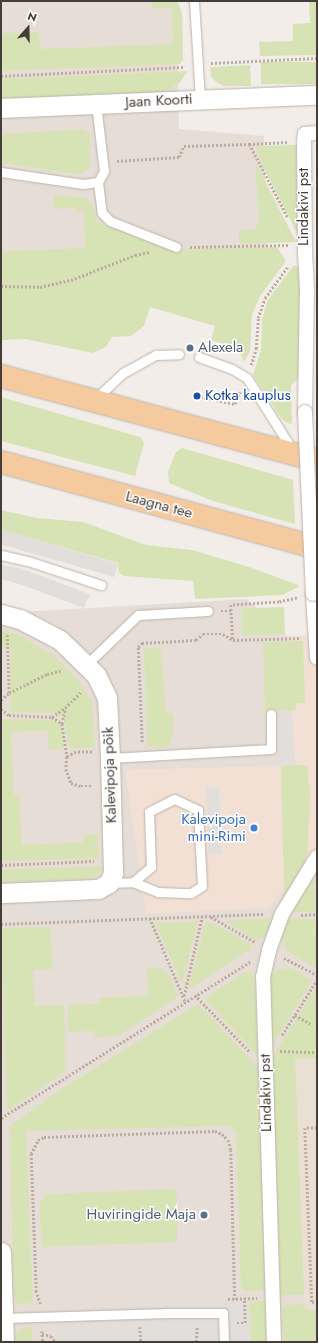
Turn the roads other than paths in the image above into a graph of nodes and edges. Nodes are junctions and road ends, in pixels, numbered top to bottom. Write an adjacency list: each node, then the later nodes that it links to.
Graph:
1 (194, 1): 3 (lane)
2 (317, 95): 3 (street, Jaan Koorti)
3 (200, 99): 4 (street, Jaan Koorti)
4 (96, 104): 5 (street, Jaan Koorti); 8 (lane)
5 (1, 108)
6 (317, 133): 24 (street, Lindakivi pst, bridge)
7 (1, 172): 8 (lane)
8 (98, 182): 9 (lane)
9 (176, 247)
10 (179, 354): 13 (lane)
11 (198, 357): 14 (lane)
12 (1, 376): 13 (main road)
13 (94, 400): 14 (main road)
14 (295, 454): 15 (main road)
15 (317, 460)
16 (1, 462): 18 (main road, Laagna tee)
17 (1, 468): 18 (main road)
18 (44, 473): 19 (main road, Laagna tee)
19 (317, 548)
20 (1, 555): 21 (lane)
21 (101, 585)
22 (208, 611): 26 (lane)
23 (4, 622): 26 (street, Kalevipoja põik)
24 (316, 637): 25 (street)
25 (317, 658)
26 (86, 665): 28 (street, Kalevipoja põik)
27 (271, 714): 28 (lane)
28 (110, 755): 31 (street, Kalevipoja põik)
29 (317, 857): 37 (street, Lindakivi pst)
30 (133, 882): 30 (lane); 31 (lane)
31 (109, 883): 32 (street)
32 (1, 893)
33 (1, 1252): 34 (street)
34 (3, 1318): 35 (street); 36 (lane)
35 (4, 1342)
36 (224, 1342)
37 (274, 1342)

